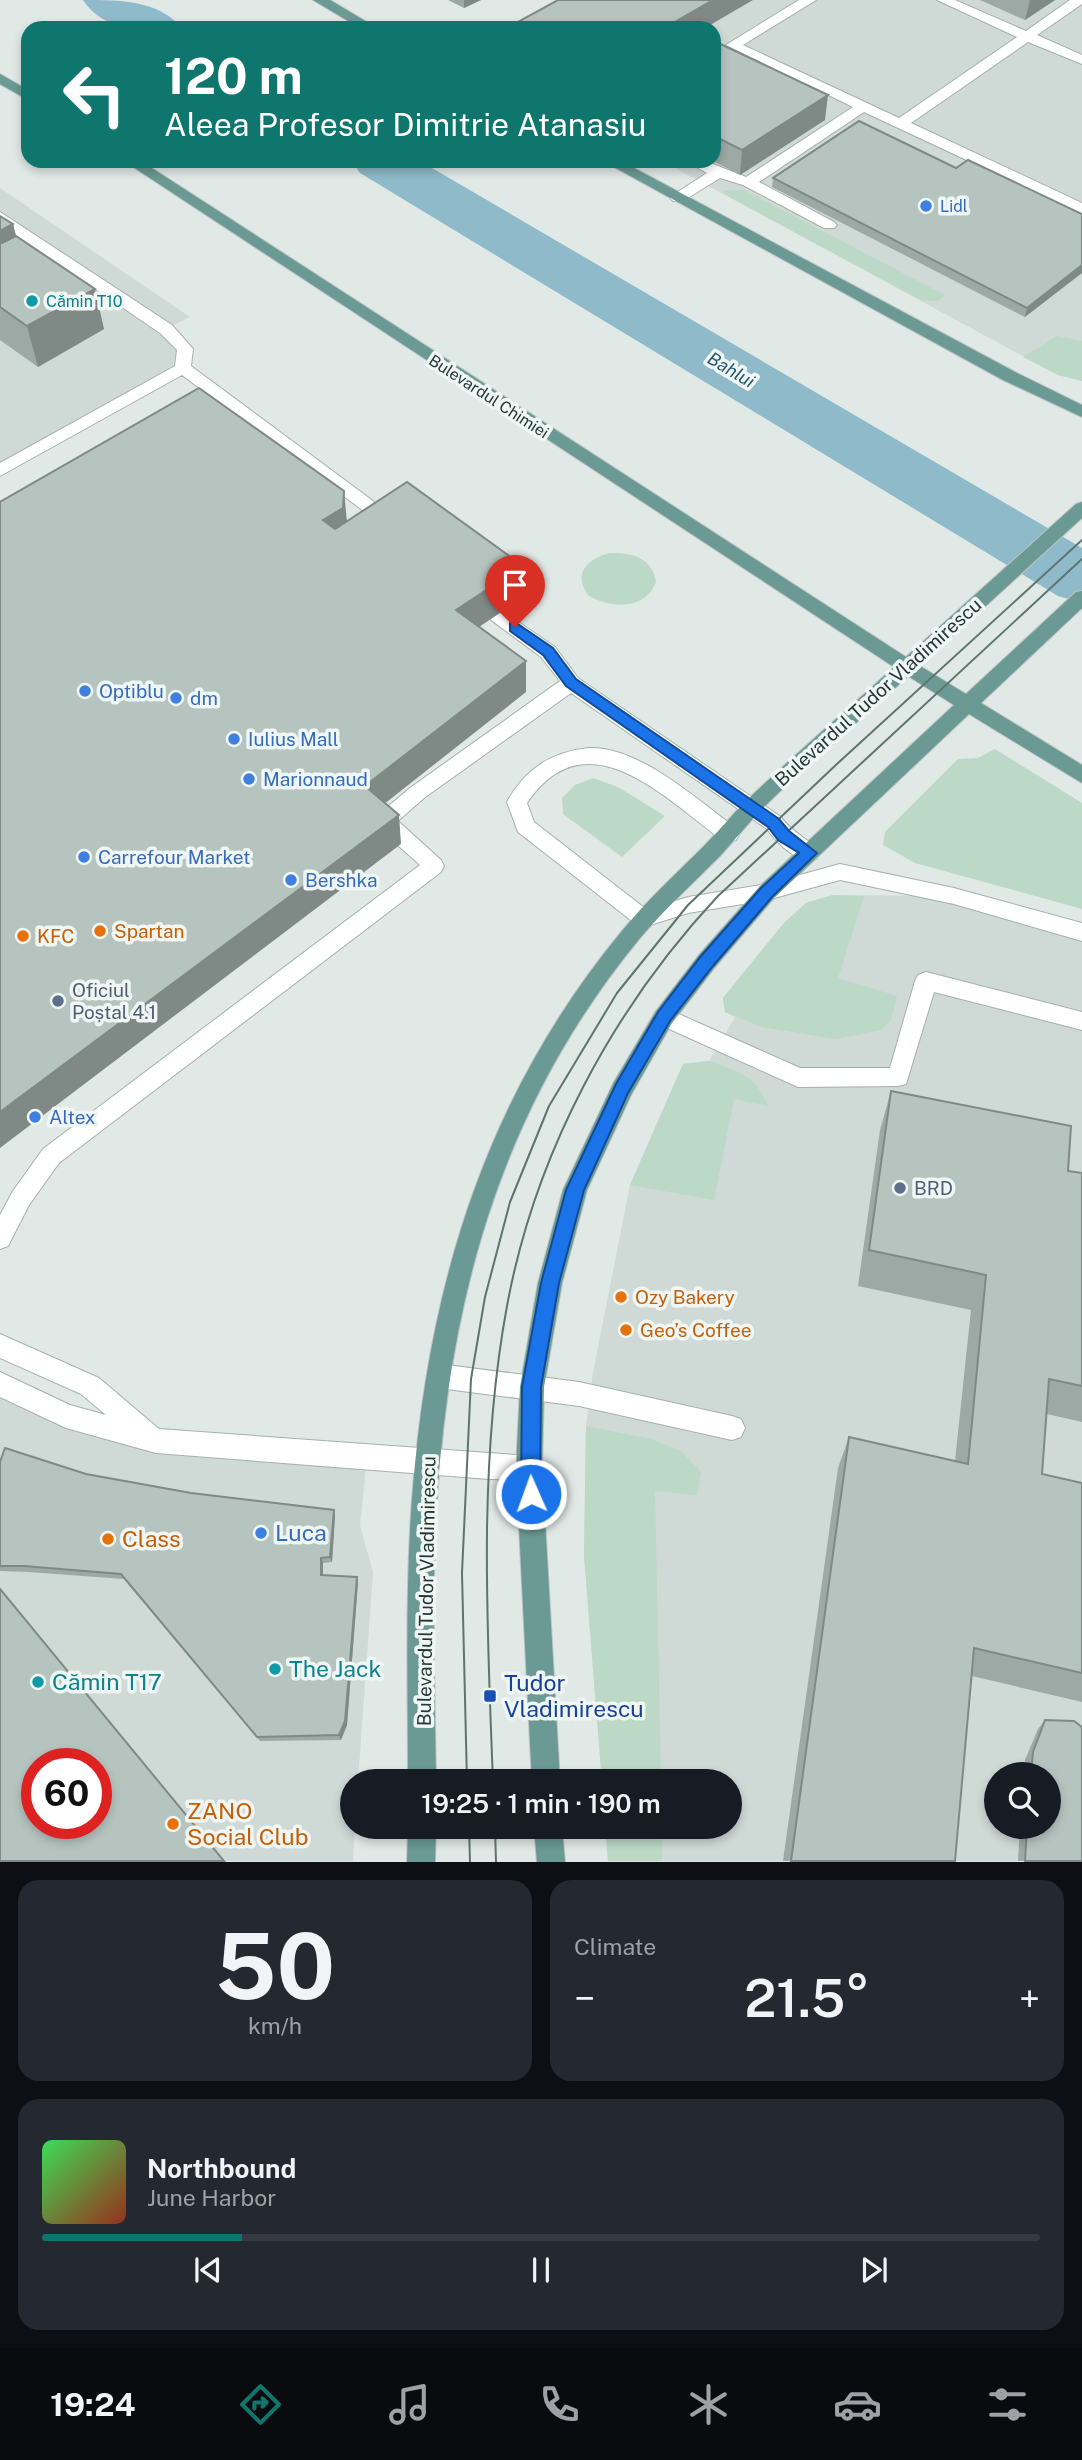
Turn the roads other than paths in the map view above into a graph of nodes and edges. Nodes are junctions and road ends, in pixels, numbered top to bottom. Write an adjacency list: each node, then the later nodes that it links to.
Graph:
1 (320, 0): 7 (main road)
2 (809, 0): 12 (street)
3 (944, 0): 8 (street)
4 (1079, 0): 5 (street)
5 (1065, 9): 6 (street); 8 (street)
6 (1082, 16)
7 (358, 21)
8 (1027, 36): 9 (street); 13 (street)
9 (1082, 60)
10 (0, 78): 11 (main road)
11 (21, 92)
12 (864, 106): 13 (street); 18 (street)
13 (901, 123): 20 (street)
14 (142, 168): 30 (main road, Bulevardul Chimiei)
15 (623, 168): 19 (main road)
16 (708, 168): 17 (street)
17 (718, 173): 18 (street); 19 (street)
18 (748, 182): 22 (street)
19 (678, 198): 24 (main road)
20 (1082, 209)
21 (0, 217): 23 (street)
22 (829, 225)
23 (183, 368): 25 (street); 27 (street)
24 (1082, 412)
25 (0, 470)
26 (1082, 508): 30 (main road, Bulevardul Tudor Vladimirescu)
27 (387, 529)
28 (1082, 597): 32 (main road)
29 (498, 615): 31 (street)
30 (907, 665): 32 (main road, Bulevardul Chimiei); 34 (main road, Bulevardul Tudor Vladimirescu)
31 (571, 682): 34 (street); 42 (street)
32 (966, 704): 33 (main road, Bulevardul Chimiei); 36 (main road)
33 (1082, 775)
34 (751, 808): 35 (main road, Bulevardul Tudor Vladimirescu); 36 (street)
35 (729, 834): 38 (main road, Bulevardul Tudor Vladimirescu); 38 (street)
36 (809, 853): 37 (main road)
37 (767, 892): 38 (street); 39 (street); 40 (main road)
38 (644, 919): 44 (main road, Bulevardul Tudor Vladimirescu)
39 (1082, 932)
40 (664, 1017): 41 (street); 46 (main road)
41 (1082, 1021)
42 (0, 1238)
43 (0, 1345): 48 (street)
44 (439, 1376): 46 (street); 49 (main road, Bulevardul Tudor Vladimirescu)
45 (0, 1384): 48 (street)
46 (532, 1387): 47 (street); 50 (main road)
47 (732, 1428)
48 (156, 1441): 49 (street)
49 (428, 1462): 50 (street); 51 (main road, Bulevardul Tudor Vladimirescu)
50 (529, 1468): 52 (main road)
51 (422, 1769)
52 (545, 1769)
53 (422, 1839): 55 (main road)
54 (549, 1839): 56 (main road)
55 (421, 1861)
56 (551, 1861)

